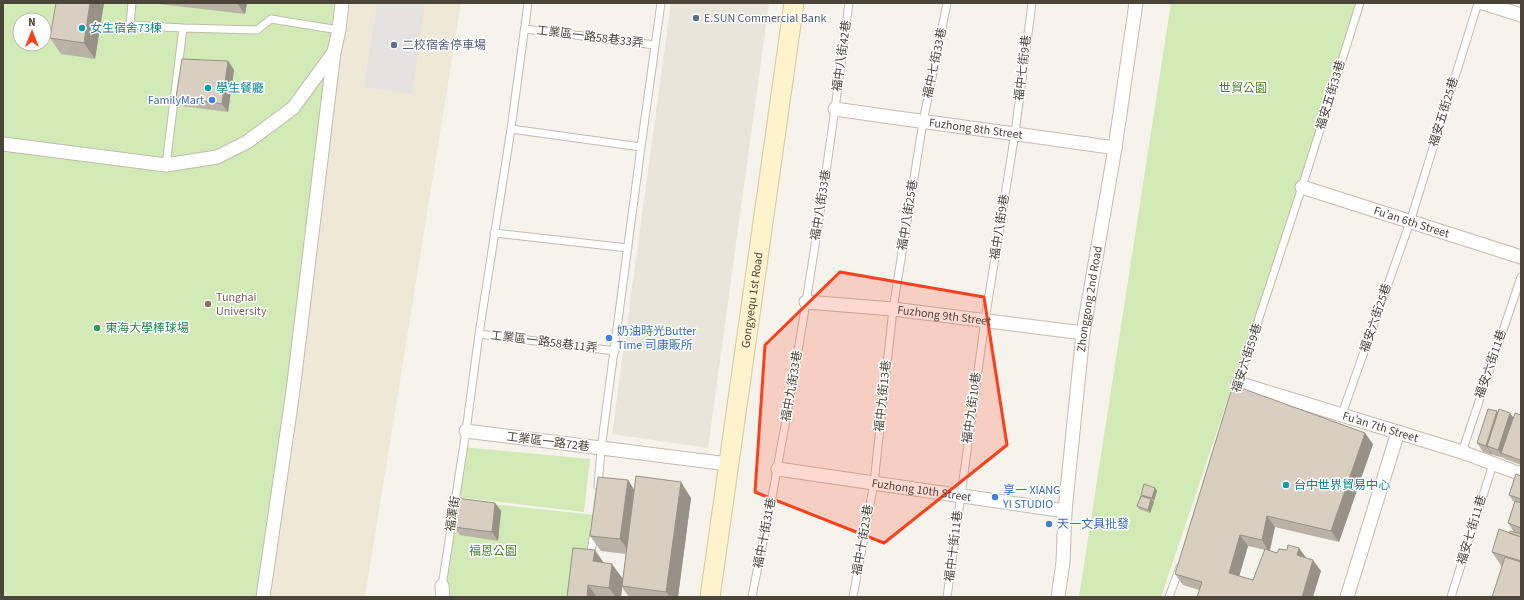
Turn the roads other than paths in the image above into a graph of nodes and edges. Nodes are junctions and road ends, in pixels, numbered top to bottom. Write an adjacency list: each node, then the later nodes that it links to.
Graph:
1 (132, 3): 14 (lane)
2 (342, 3): 16 (street)
3 (528, 3): 15 (lane, 工業區一路58巷11弄)
4 (661, 3): 17 (lane, 工業區一路58巷11弄)
5 (794, 3): 45 (street, Gongyequ 1st Road)
6 (849, 3): 19 (lane, 福中八街42巷)
7 (947, 3): 20 (lane, 福中七街33巷)
8 (1032, 3): 22 (lane, 福中七街9巷)
9 (1136, 3): 25 (street, Zhonggong 2nd Road)
10 (1360, 3): 27 (lane, 福安五街33巷)
11 (1478, 3): 28 (lane, 福安五街25巷)
12 (1483, 3): 13 (street)
13 (1521, 15)
14 (183, 28): 16 (lane); 26 (lane)
15 (525, 29): 17 (lane, 工業區一路58巷33弄); 21 (lane, 工業區一路58巷11弄)
16 (339, 30): 18 (street)
17 (655, 45): 24 (lane, 工業區一路58巷11弄)
18 (334, 52): 26 (street); 57 (street)
19 (835, 109): 20 (street, Fuzhong 8th Street); 33 (lane, 福中八街33巷)
20 (923, 122): 22 (street, Fuzhong 8th Street); 34 (lane, 福中八街25巷)
21 (511, 129): 24 (lane); 29 (lane, 工業區一路58巷11弄)
22 (1015, 133): 25 (street, Fuzhong 8th Street); 35 (lane, 福中八街9巷)
23 (3, 144): 26 (street)
24 (640, 147): 30 (lane, 工業區一路58巷11弄)
25 (1116, 148): 36 (street, Zhonggong 2nd Road)
26 (166, 165)
27 (1302, 187): 28 (street, Fu’an 6th Street); 39 (lane, 福安六街59巷)
28 (1410, 222): 31 (street, Fu’an 6th Street); 40 (lane, 福安六街25巷)
29 (494, 233): 30 (lane); 37 (lane, 工業區一路58巷11弄)
30 (628, 248): 38 (lane, 工業區一路58巷11弄)
31 (1521, 257)
32 (1521, 277): 44 (lane, 福安六街11巷)
33 (806, 302): 34 (street, Fuzhong 9th Street); 47 (lane, 福中九街33巷)
34 (893, 309): 35 (street, Fuzhong 9th Street); 49 (lane, 福中九街13巷)
35 (984, 320): 36 (street, Fuzhong 9th Street); 51 (lane, 福中九街10巷)
36 (1083, 333): 52 (street, Zhonggong 2nd Road)
37 (479, 334): 38 (lane, 工業區一路58巷11弄); 41 (lane)
38 (615, 351): 43 (lane, 工業區一路58巷11弄)
39 (1237, 387): 40 (street, Fu’an 7th Street)
40 (1342, 414): 42 (street, Fu’an 7th Street)
41 (466, 431): 43 (street, 工業區一路72巷); 56 (lane, 福澤街)
42 (1398, 432): 44 (street, Fu’an 7th Street); 64 (street)
43 (601, 449): 45 (street, 工業區一路72巷); 50 (lane, 工業區一路58巷11弄)
44 (1462, 452): 46 (street, Fu’an 7th Street)
45 (728, 464): 58 (street, Gongyequ 1st Road)
46 (1493, 464): 48 (street, Fu’an 7th Street); 65 (lane, 福安七街11巷)
47 (778, 469): 49 (street, Fuzhong 10th Street); 59 (lane, 福中十街31巷)
48 (1521, 474)
49 (874, 483): 51 (street, Fuzhong 10th Street); 60 (lane, 福中十街23巷)
50 (598, 493)
51 (960, 496): 52 (street, Fuzhong 10th Street); 61 (lane, 福中十街11巷)
52 (1065, 511): 62 (street, Zhonggong 2nd Road)
53 (595, 523): 55 (lane)
54 (1182, 561): 63 (lane)
55 (589, 567)
56 (443, 592)
57 (263, 597)
58 (710, 597)
59 (752, 597)
60 (853, 597)
61 (947, 597)
62 (1058, 597)
63 (1170, 597)
64 (1347, 597)
65 (1451, 597)

